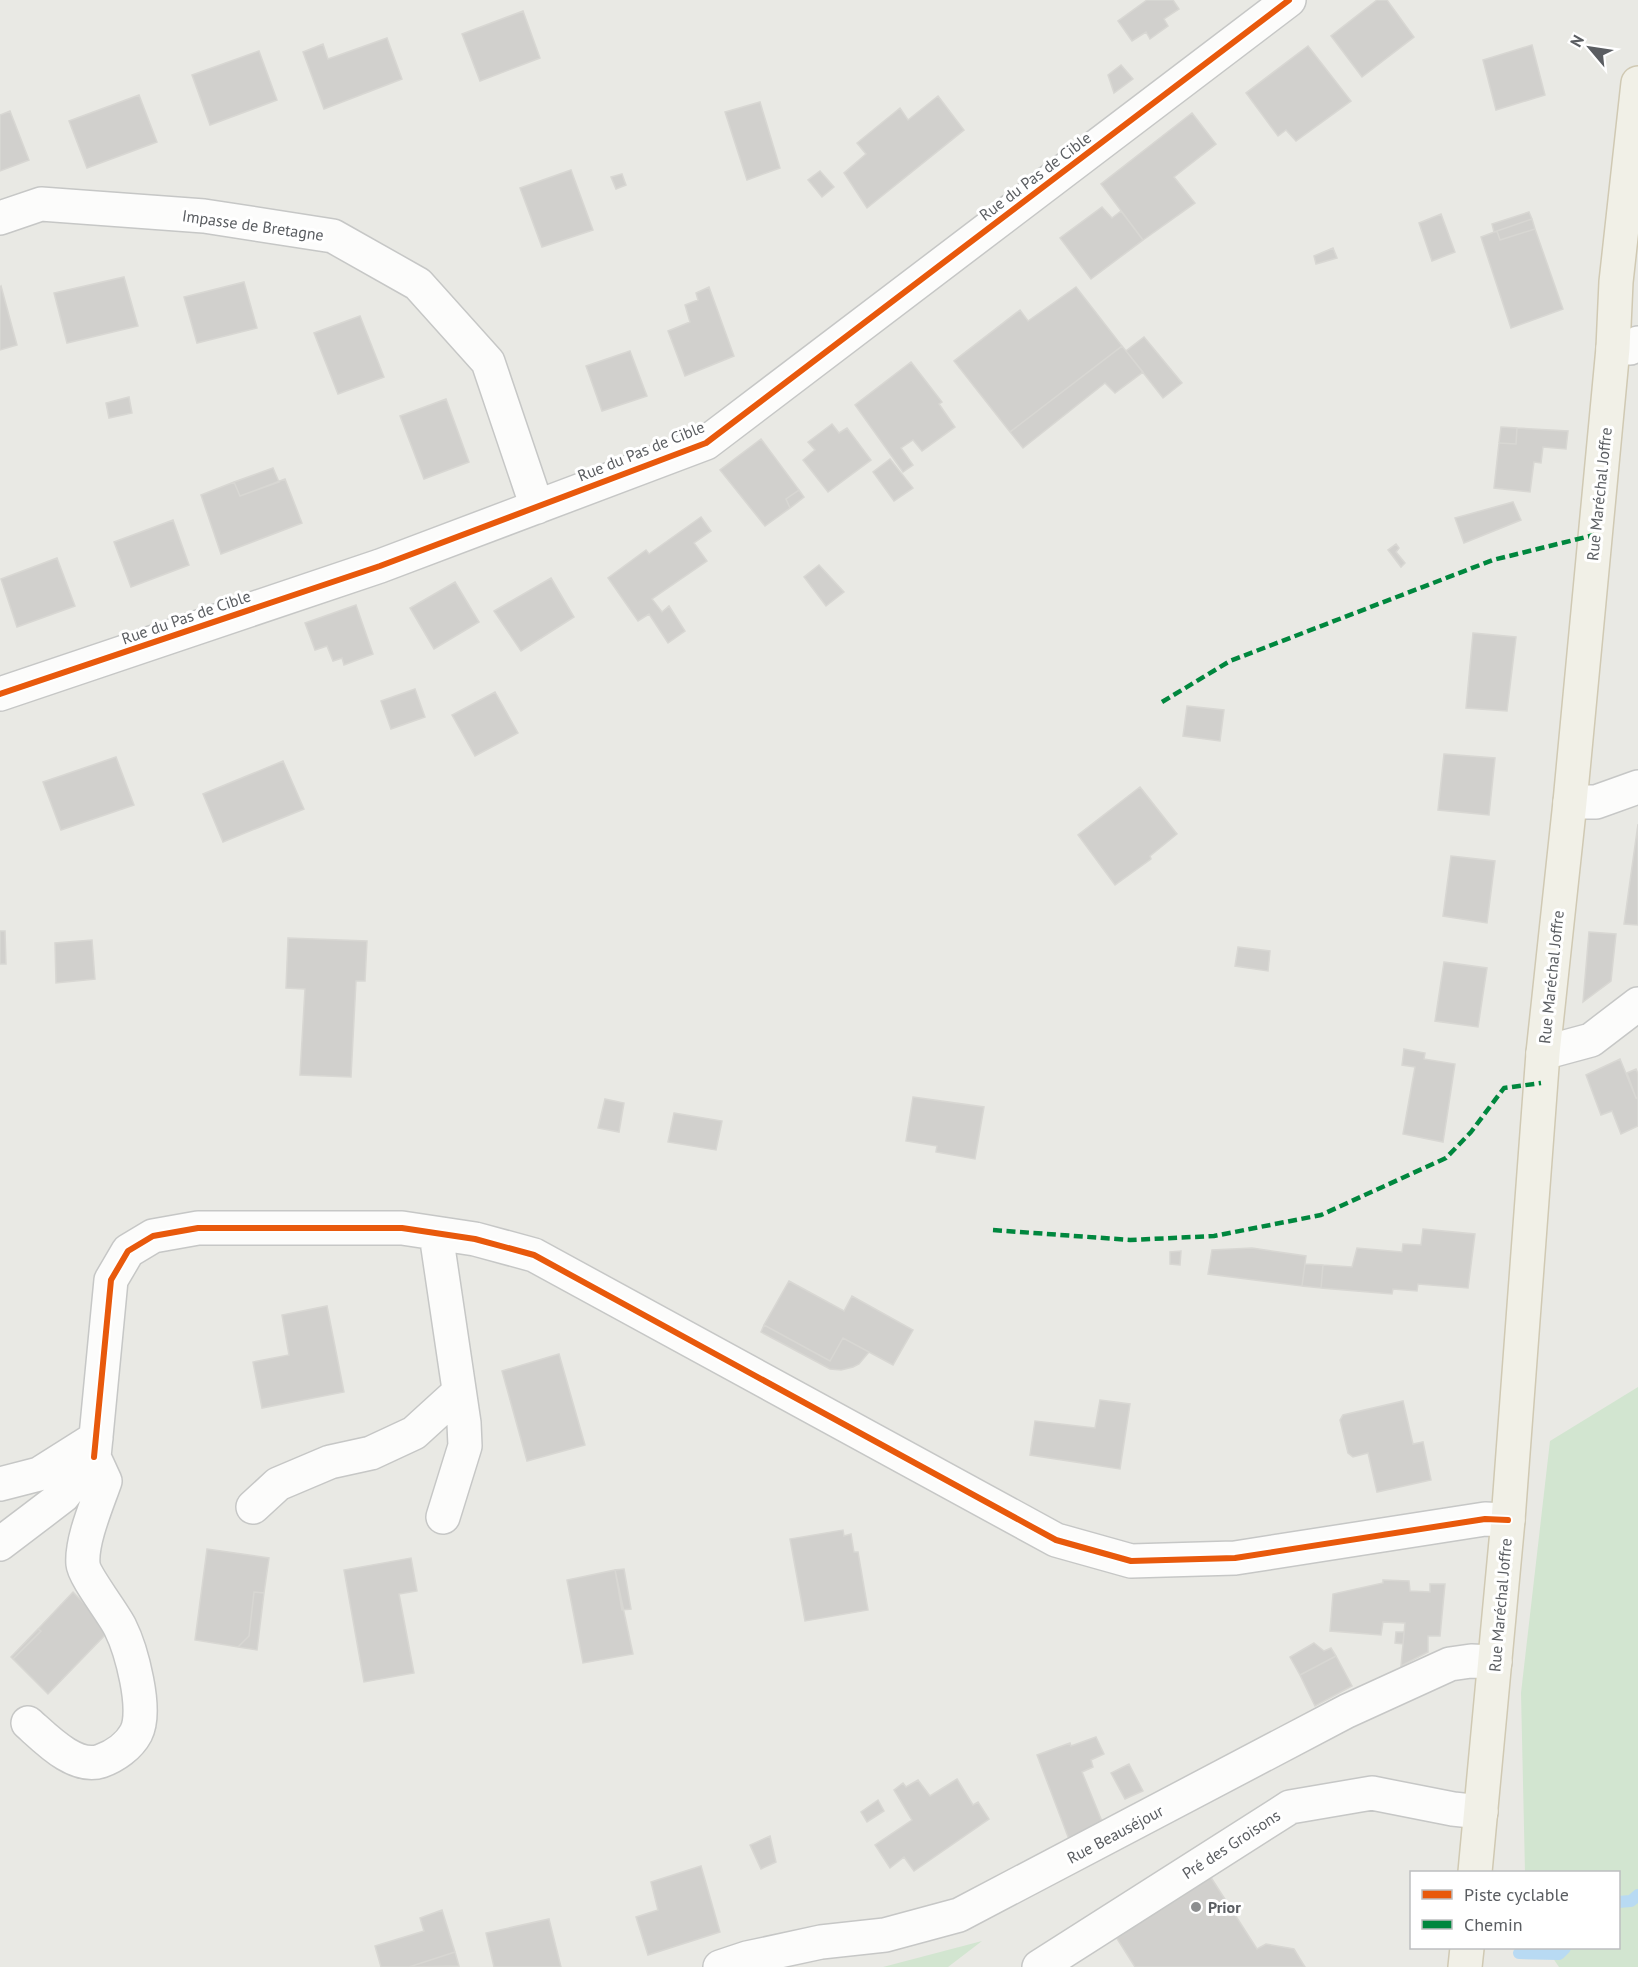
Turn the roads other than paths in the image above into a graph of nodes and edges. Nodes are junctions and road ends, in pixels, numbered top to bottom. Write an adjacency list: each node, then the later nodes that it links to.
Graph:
1 (1288, 0): 5 (street, Rue du Pas de Cible)
2 (1638, 83): 4 (main road, Rue Maréchal Joffre)
3 (0, 218): 5 (street, Impasse de Bretagne)
4 (1626, 346): 8 (main road, Rue Maréchal Joffre)
5 (537, 507): 6 (street, Rue du Pas de Cible)
6 (0, 694)
7 (1638, 787): 8 (street)
8 (1570, 802): 10 (main road, Rue Maréchal Joffre)
9 (1638, 1005): 10 (street)
10 (1543, 1053): 17 (main road, Rue Maréchal Joffre)
11 (436, 1234): 12 (street); 13 (street); 17 (street)
12 (459, 1392): 15 (street); 16 (street)
13 (95, 1448): 14 (street); 18 (street); 20 (street)
14 (0, 1484)
15 (254, 1507)
16 (443, 1517)
17 (1508, 1520): 19 (main road, Rue Maréchal Joffre)
18 (0, 1544)
19 (1495, 1662): 21 (main road, Rue Maréchal Joffre); 24 (street, Rue Beauséjour)
20 (28, 1722)
21 (1482, 1812): 22 (main road, Rue Maréchal Joffre); 25 (street, Pré des Groisons)
22 (1475, 1871)
23 (1467, 1949): 26 (main road)
24 (720, 1967)
25 (1039, 1967)
26 (1466, 1967)

